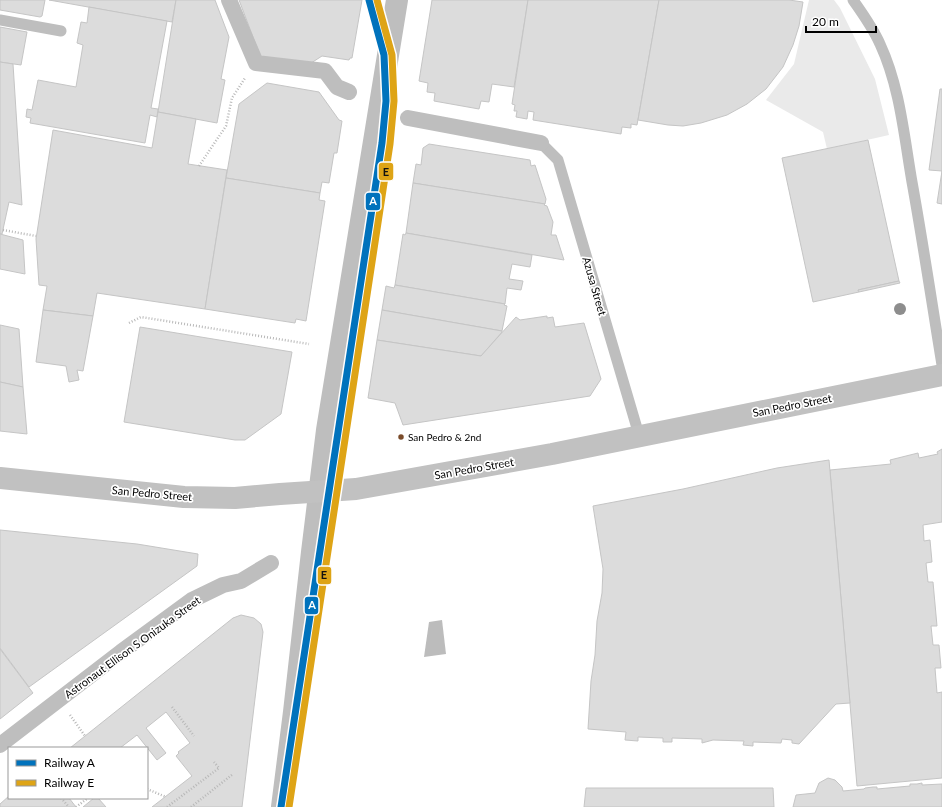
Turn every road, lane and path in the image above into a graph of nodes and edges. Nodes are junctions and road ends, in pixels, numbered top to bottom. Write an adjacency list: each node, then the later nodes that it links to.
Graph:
1 (229, 0): 6 (street)
2 (397, 0): 19 (street)
3 (853, 0): 15 (lane)
4 (0, 20): 5 (lane)
5 (62, 31)
6 (256, 63): 7 (street); 10 (path)
7 (350, 92)
8 (408, 118): 9 (street)
9 (541, 143): 17 (lane, Azusa Street)
10 (199, 166)
11 (3, 230): 12 (path)
12 (36, 236)
13 (129, 322): 14 (path)
14 (309, 344)
15 (942, 365)
16 (942, 375): 17 (main road, San Pedro Street)
17 (639, 435): 19 (main road, San Pedro Street)
18 (0, 478): 19 (main road, San Pedro Street)
19 (320, 491): 36 (street)
20 (271, 563): 21 (street, Astronaut Ellison S Onizuka Street)
21 (58, 700): 23 (path); 25 (street, Astronaut Ellison S Onizuka Street)
22 (172, 707): 24 (path)
23 (85, 736)
24 (194, 736)
25 (0, 745)
26 (214, 762): 34 (path)
27 (233, 774): 35 (path)
28 (148, 789): 29 (path)
29 (166, 797)
30 (62, 799): 32 (path)
31 (87, 799): 33 (path)
32 (68, 807)
33 (76, 807)
34 (167, 807)
35 (191, 807)
36 (282, 807)

